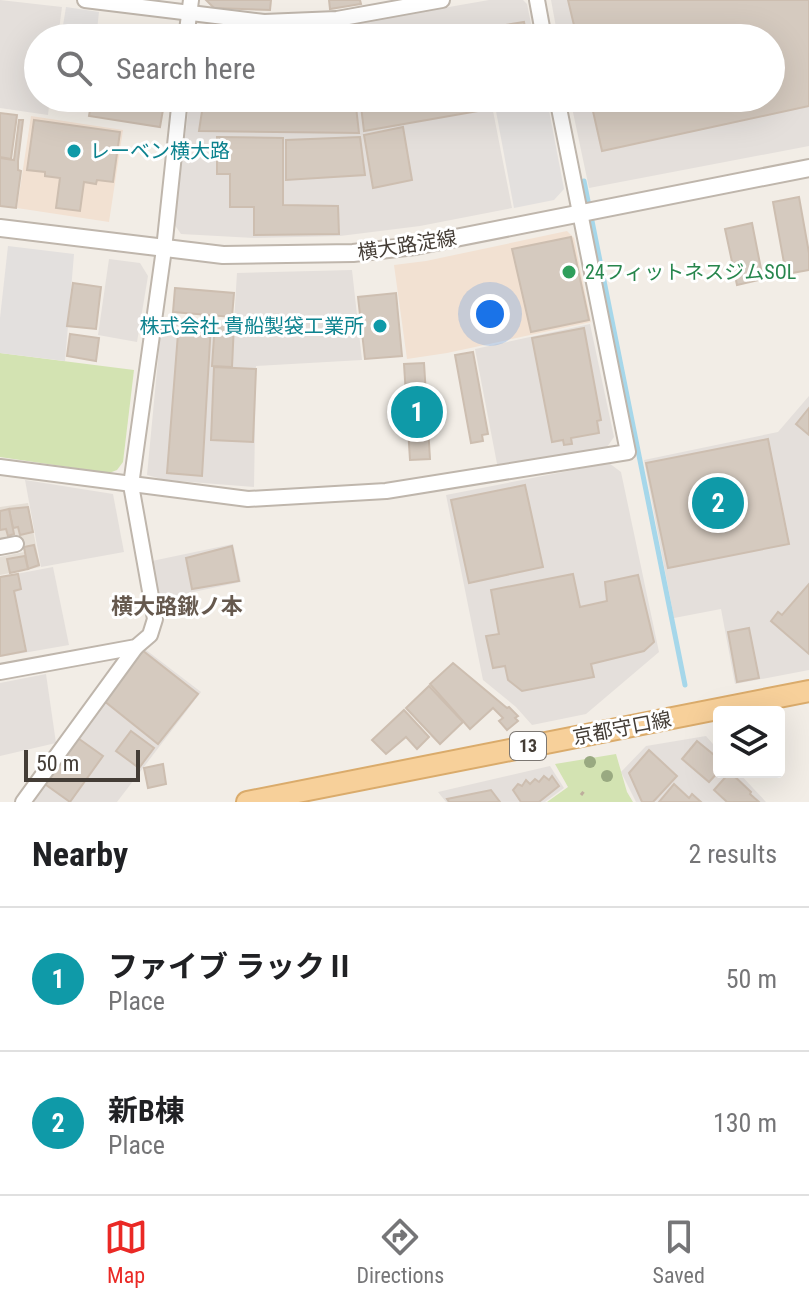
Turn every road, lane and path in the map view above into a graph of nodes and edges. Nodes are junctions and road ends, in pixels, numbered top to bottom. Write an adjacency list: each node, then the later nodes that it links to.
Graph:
1 (85, 0): 4 (street)
2 (442, 0): 4 (street)
3 (537, 0): 5 (street)
4 (190, 6)
5 (541, 24)
6 (179, 112): 11 (street)
7 (560, 112): 9 (street)
8 (809, 168): 9 (street, 横大路淀線)
9 (580, 214): 11 (street, 横大路淀線); 13 (street)
10 (0, 228): 11 (street, 横大路淀線)
11 (164, 249): 13 (street)
12 (0, 467): 13 (street)
13 (131, 485): 16 (street)
14 (16, 544): 15 (street)
15 (0, 547)
16 (136, 647): 17 (street); 19 (street)
17 (0, 672)
18 (809, 691): 20 (main road, 京都守口線 / 13)
19 (23, 802)
20 (247, 802)

